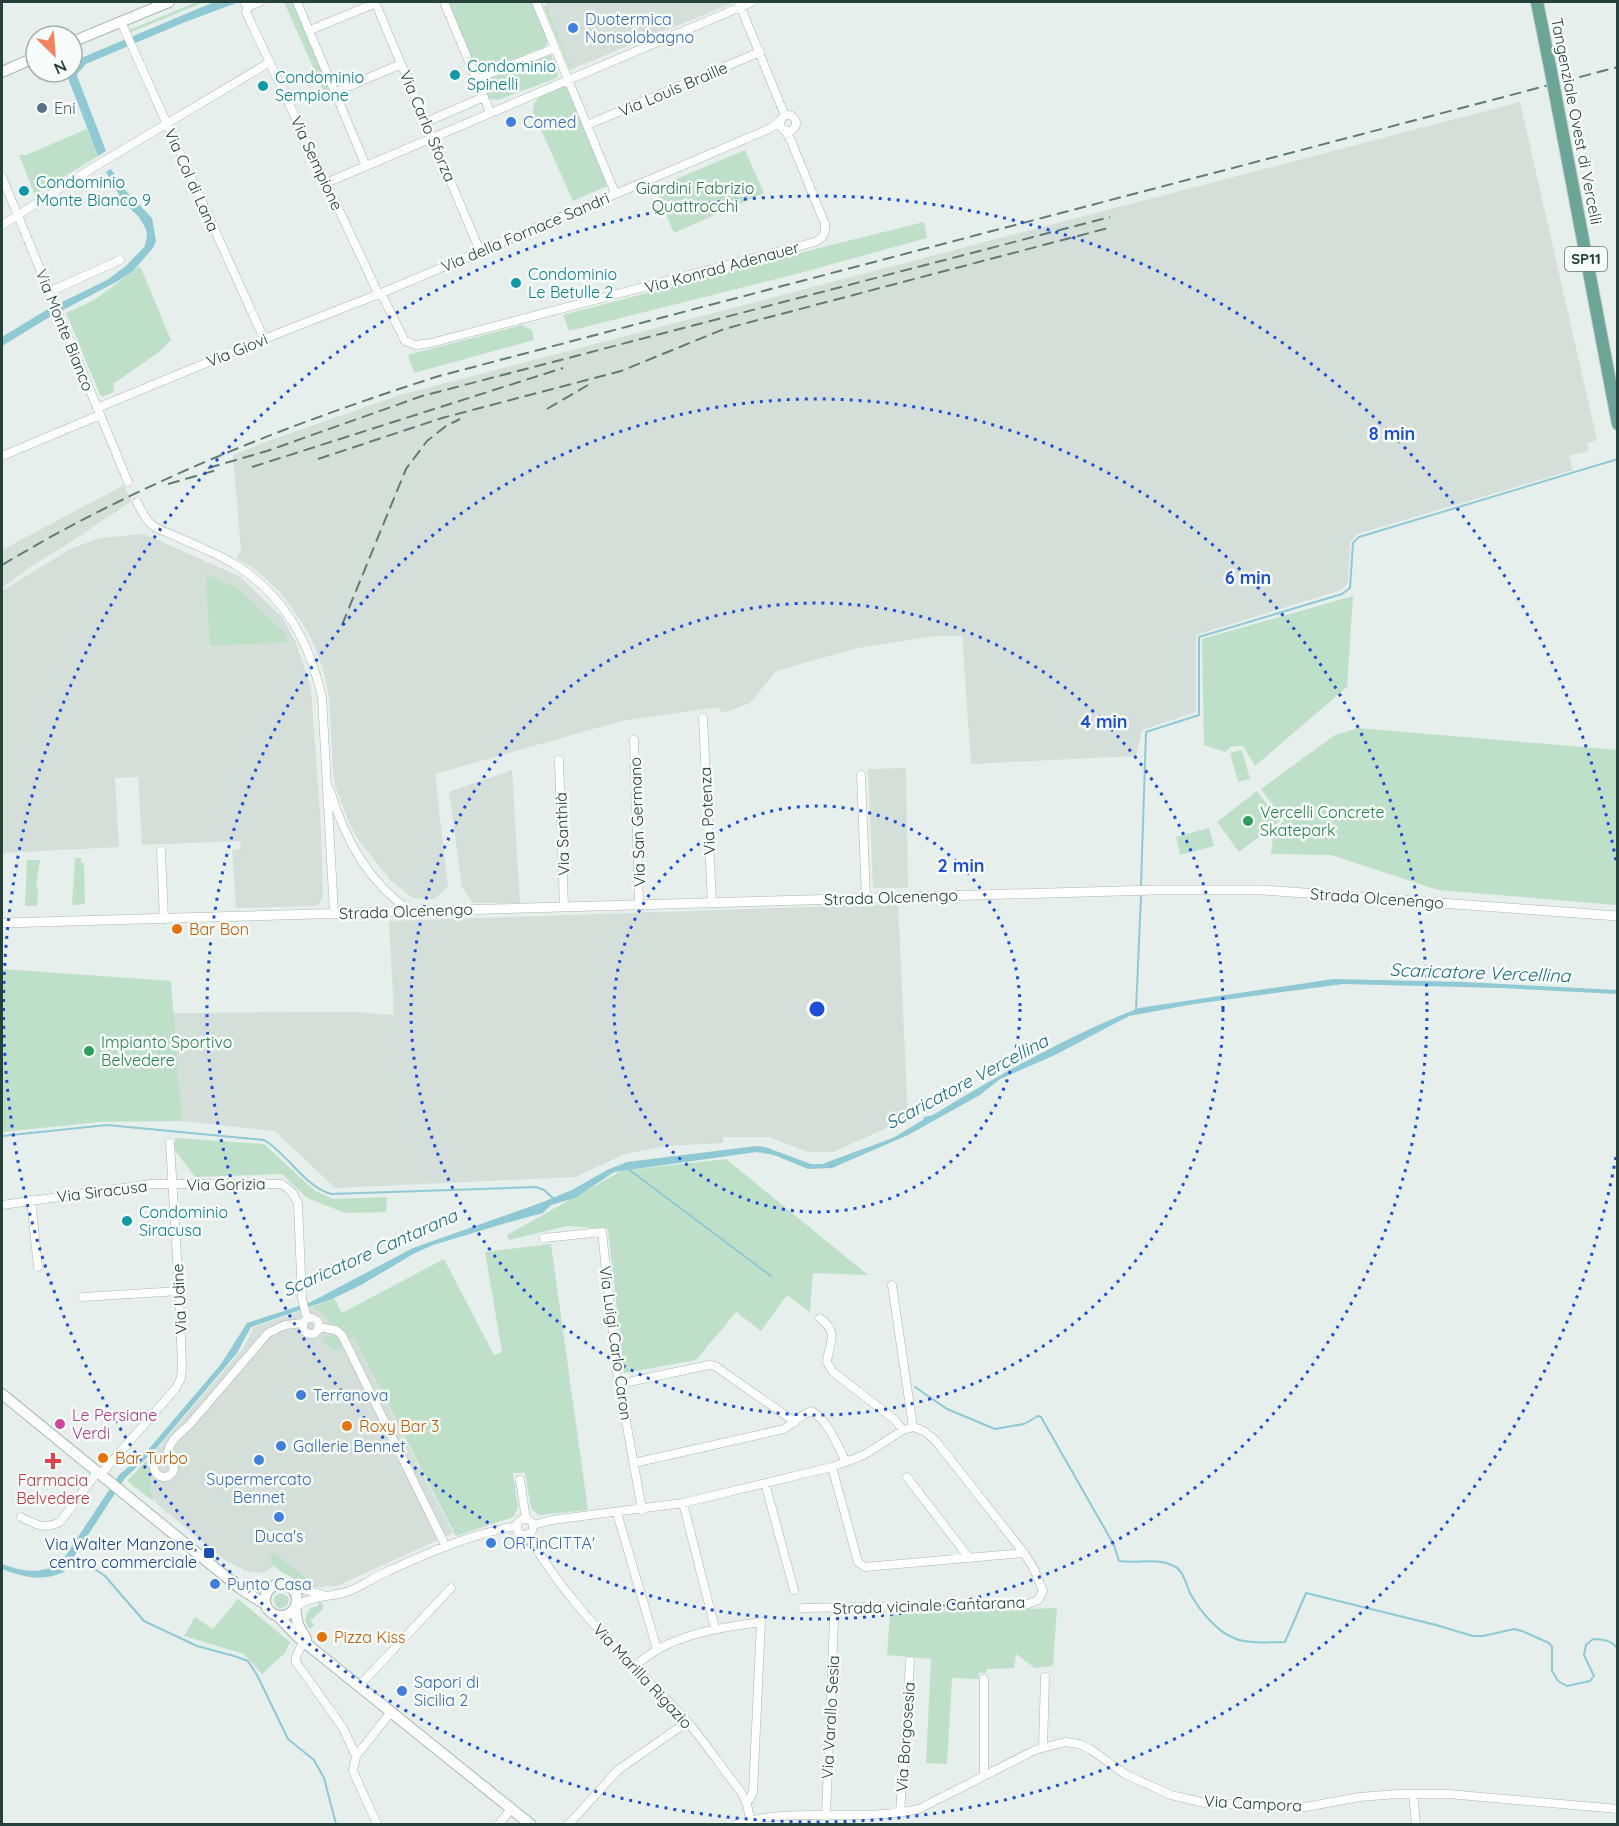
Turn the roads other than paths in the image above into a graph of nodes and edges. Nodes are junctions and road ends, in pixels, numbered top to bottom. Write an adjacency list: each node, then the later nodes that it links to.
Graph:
1 (169, 2): 11 (main road)
2 (260, 2): 9 (street)
3 (297, 2): 12 (street)
4 (376, 2): 12 (street); 18 (street, Via Carlo Sforza)
5 (444, 2): 20 (street)
6 (537, 2): 14 (street)
7 (752, 2): 10 (street)
8 (1537, 2): 47 (main road, Tangenziale Ovest di Vercelli / SP11, bridge)
9 (246, 4): 17 (street, Via Sempione)
10 (740, 4): 15 (street); 21 (street)
11 (121, 22): 13 (main road); 27 (street, Via Col di Lana)
12 (310, 30): 22 (street)
13 (84, 37)
14 (555, 48): 20 (street); 21 (street)
15 (760, 52): 25 (street); 28 (street, Via Louis Braille)
16 (24, 62): 19 (main road)
17 (270, 62): 27 (street); 36 (street, Via Sempione)
18 (401, 64): 22 (street); 26 (street, Via Carlo Sforza)
19 (2, 72)
20 (476, 79): 23 (street)
21 (568, 79): 24 (street); 28 (street)
22 (336, 92): 34 (street)
23 (484, 97): 24 (street); 26 (street)
24 (490, 112): 32 (street)
25 (783, 118): 29 (street); 30 (street, Via della Fornace Sandri); 31 (street)
26 (426, 122): 32 (street, Via Carlo Sforza)
27 (166, 123): 38 (street); 44 (street, Via Col di Lana)
28 (587, 125): 37 (street)
29 (795, 126): 31 (street); 33 (street)
30 (769, 129): 31 (street, Via della Fornace Sandri); 37 (street, Via della Fornace Sandri)
31 (784, 130): 33 (street)
32 (432, 137): 34 (street); 40 (street, Via Carlo Sforza)
33 (792, 143): 45 (street, Via Konrad Adenauer)
34 (366, 166): 36 (street)
35 (2, 177): 38 (street, Via Monte Bianco)
36 (326, 183): 43 (street, Via Sempione)
37 (615, 193): 40 (street, Via della Fornace Sandri)
38 (18, 215): 39 (street); 42 (street, Via Monte Bianco)
39 (2, 225)
40 (480, 251): 43 (street, Via della Fornace Sandri)
41 (120, 260): 42 (street)
42 (49, 292): 46 (street, Via Monte Bianco)
43 (379, 293): 44 (street, Via Giovi); 45 (street, Via Sempione)
44 (264, 339): 46 (street, Via Giovi)
45 (405, 341)
46 (98, 411): 48 (street, Via Giovi); 49 (street, Via Monte Bianco)
47 (1617, 424)
48 (2, 456)
49 (128, 482)
50 (137, 502): 54 (street)
51 (703, 718): 58 (street, Via Potenza)
52 (634, 740): 59 (street, Via San Germano)
53 (559, 760): 60 (street, Via Santhià)
54 (326, 775): 61 (street); 62 (street)
55 (861, 775): 57 (street)
56 (161, 851): 64 (street)
57 (866, 898): 58 (street, Strada Olcenengo); 63 (street, Strada Olcenengo)
58 (712, 903): 59 (street, Strada Olcenengo)
59 (639, 904): 60 (street, Strada Olcenengo)
60 (564, 907): 61 (street, Strada Olcenengo)
61 (410, 911): 62 (street, Strada Olcenengo)
62 (334, 913): 64 (street, Strada Olcenengo)
63 (1617, 916)
64 (164, 919): 65 (street, Strada Olcenengo)
65 (2, 923)
66 (170, 1143): 67 (street, Via Udine)
67 (173, 1185): 68 (street, Via Siracusa); 73 (street, Via Udine); 76 (street, Via Gorizia)
68 (31, 1200): 69 (street, Via Siracusa); 71 (street)
69 (2, 1205)
70 (544, 1238): 78 (street, Via Luigi Carlo Caron)
71 (38, 1267)
72 (892, 1285): 81 (street)
73 (179, 1291): 74 (street); 87 (street, Via Udine)
74 (83, 1297)
75 (820, 1318): 82 (street)
76 (305, 1320): 77 (street); 77 (street); 83 (street)
77 (318, 1327): 99 (street)
78 (619, 1384): 80 (street); 85 (street, Via Luigi Carlo Caron)
79 (2, 1394): 87 (main road)
80 (795, 1422): 84 (street); 85 (street)
81 (914, 1427): 82 (street); 100 (street, Strada vicinale Cantarana)
82 (903, 1430): 84 (street)
83 (167, 1456)
84 (846, 1462): 86 (street)
85 (634, 1463): 92 (street, Via Luigi Carlo Caron)
86 (832, 1467): 90 (street); 101 (street)
87 (100, 1473): 94 (street); 102 (main road)
88 (907, 1477): 101 (street)
89 (519, 1480): 95 (street)
90 (765, 1483): 91 (street); 106 (street)
91 (683, 1503): 92 (street); 113 (street)
92 (642, 1510): 93 (street)
93 (617, 1513): 96 (street); 115 (street)
94 (21, 1517)
95 (526, 1519): 96 (street); 97 (street)
96 (533, 1525): 98 (street)
97 (517, 1526): 98 (street); 99 (street)
98 (528, 1534): 117 (street, Via Marilla Rigazio)
99 (446, 1547): 107 (street)
100 (1024, 1553): 101 (street); 110 (street, Strada vicinale Cantarana)
101 (969, 1558)
102 (230, 1578): 104 (main road); 108 (main road)
103 (290, 1586): 104 (main road); 107 (street); 109 (main road)
104 (270, 1588): 108 (main road)
105 (451, 1588): 120 (street)
106 (794, 1590)
107 (325, 1596): 109 (street)
108 (266, 1604): 111 (main road)
109 (296, 1607): 111 (main road); 114 (main road)
110 (803, 1608)
111 (278, 1616): 114 (main road)
112 (834, 1618): 131 (street, Via Varallo Sesia)
113 (715, 1628): 115 (street); 127 (street)
114 (306, 1642): 120 (main road); 124 (street)
115 (657, 1649): 117 (street)
116 (910, 1661): 130 (street, Via Borgosesia)
117 (634, 1666): 122 (street, Via Marilla Rigazio)
118 (1045, 1677): 123 (street)
119 (984, 1679): 125 (street)
120 (359, 1686): 121 (main road)
121 (391, 1712): 124 (street); 128 (main road)
122 (687, 1722): 127 (street, Via Marilla Rigazio); 136 (street)
123 (1043, 1747): 125 (street, Via Campora); 126 (street, Via Campora)
124 (356, 1756): 133 (street)
125 (984, 1775): 130 (street, Via Campora)
126 (1413, 1794): 129 (street, Via Campora); 138 (street)
127 (746, 1803): 132 (street, Via Marilla Rigazio)
128 (511, 1809): 134 (street); 135 (main road)
129 (1617, 1809)
130 (900, 1813): 131 (street, Via Campora)
131 (826, 1816): 132 (street, Via Campora)
132 (751, 1822): 137 (street, Via Campora)
133 (377, 1824)
134 (499, 1824)
135 (530, 1824)
136 (569, 1824)
137 (737, 1824)
138 (1416, 1824)

